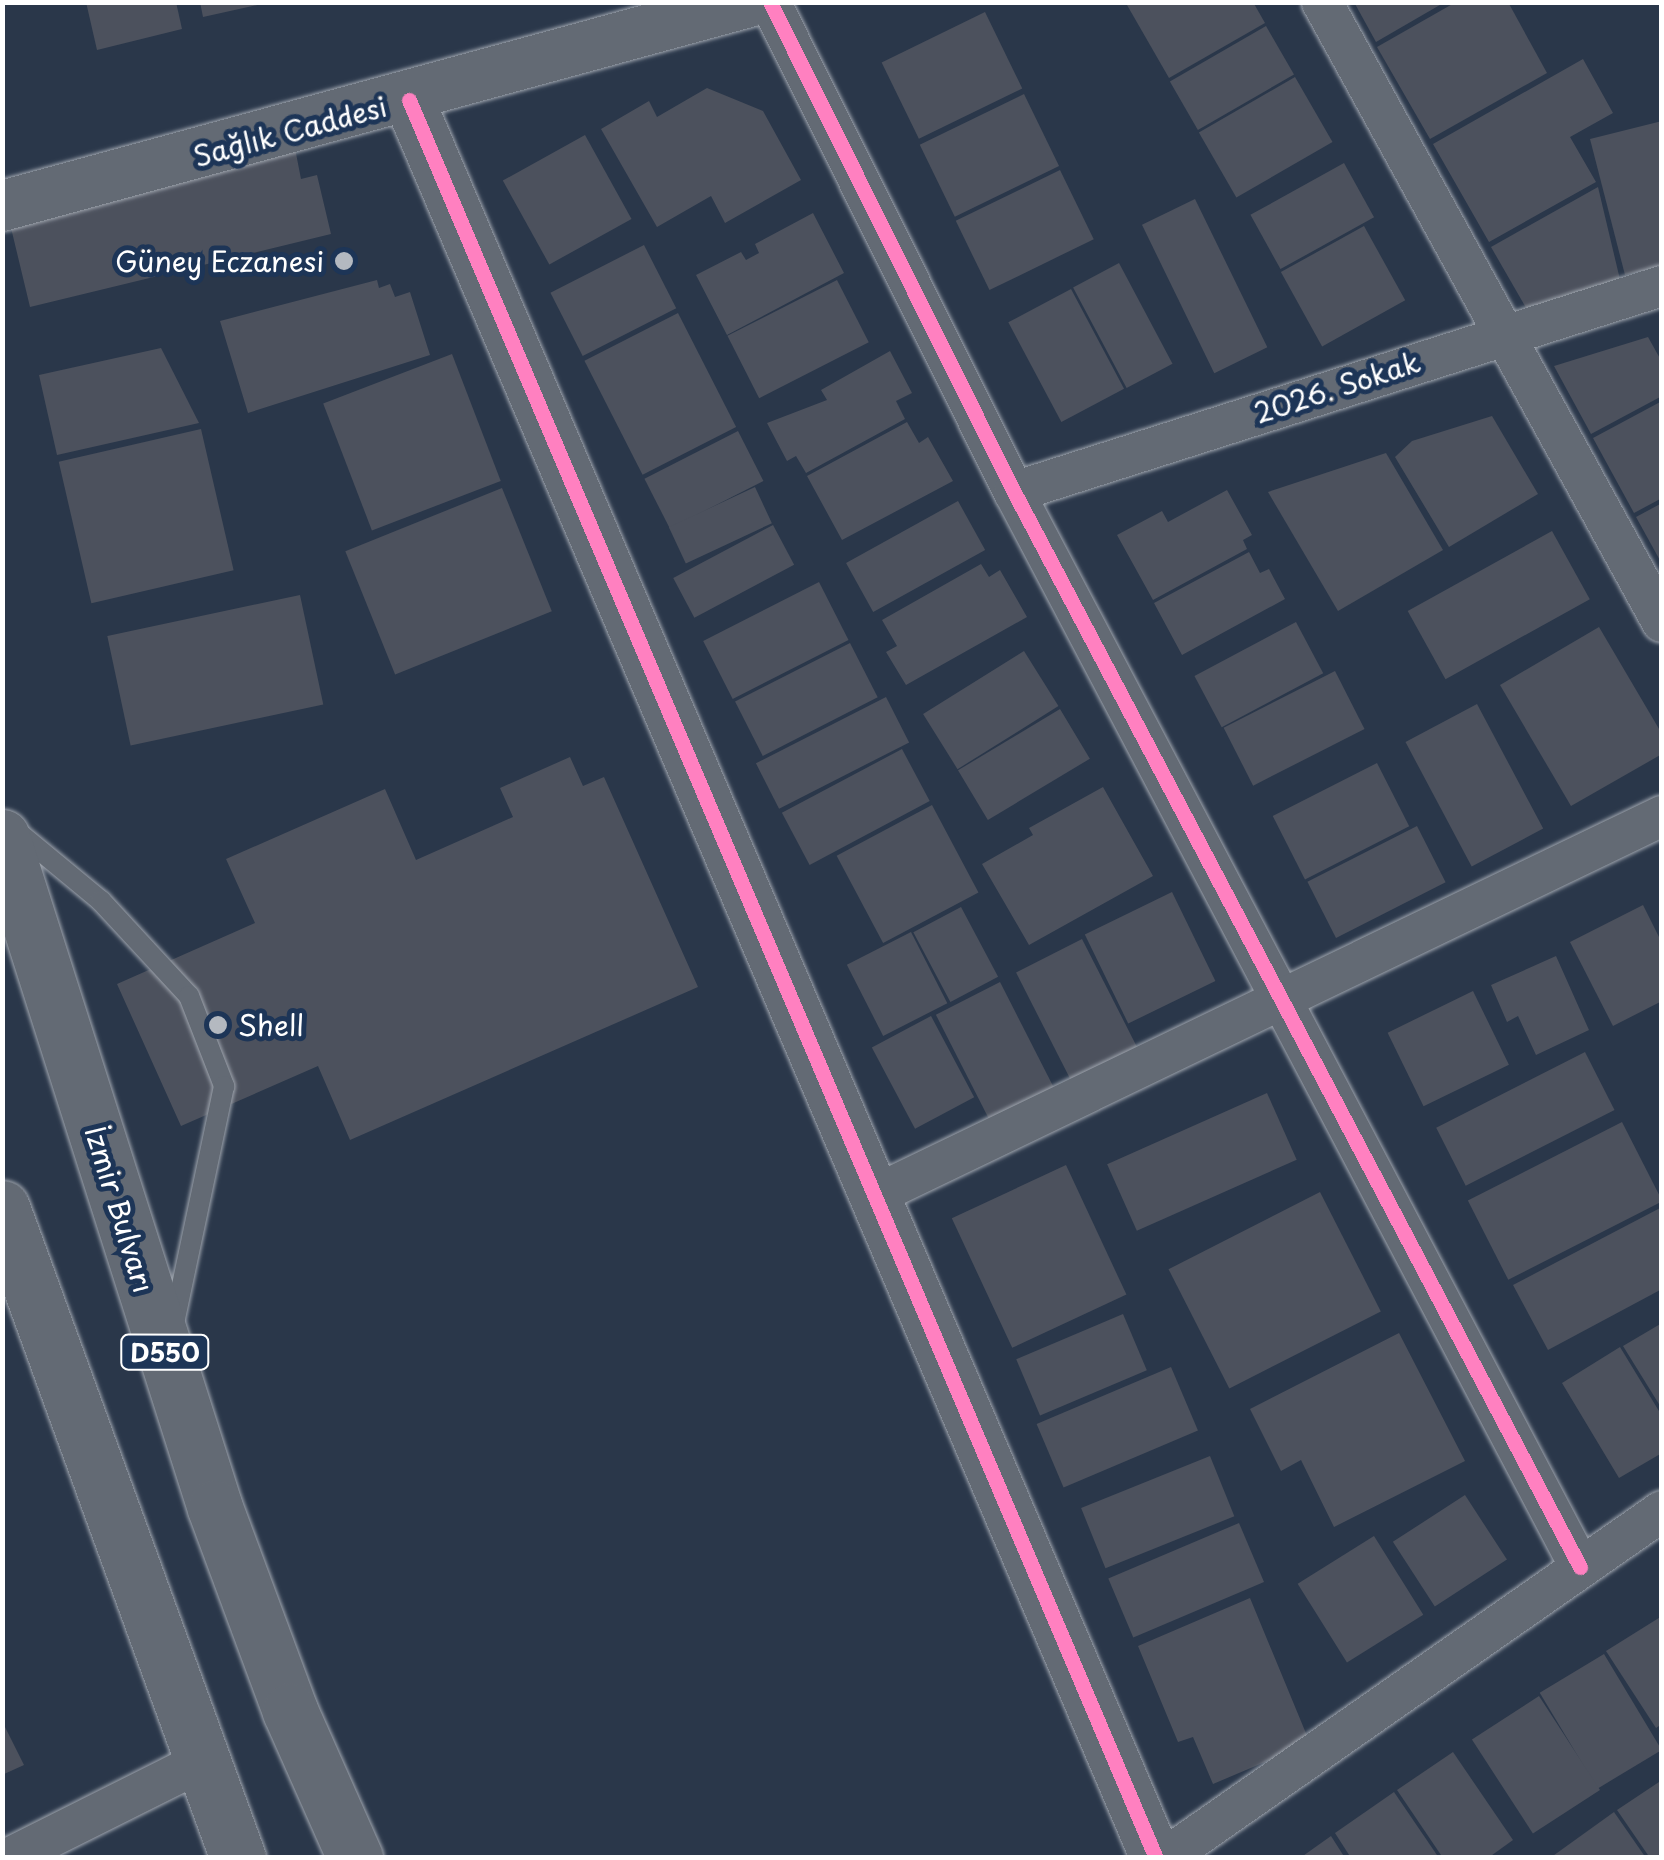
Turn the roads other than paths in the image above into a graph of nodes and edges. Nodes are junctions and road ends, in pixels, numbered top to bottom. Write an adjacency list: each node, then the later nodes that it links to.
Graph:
1 (748, 2): 4 (street, Sağlık Caddesi)
2 (770, 2): 8 (street)
3 (1322, 2): 7 (street)
4 (409, 100): 5 (street, Sağlık Caddesi); 14 (street)
5 (2, 206)
6 (1662, 286): 7 (street, 2026. Sokak)
7 (1500, 334): 8 (street, 2026. Sokak); 9 (street)
8 (1014, 492): 13 (street)
9 (1662, 622)
10 (1662, 816): 13 (street)
11 (2, 819): 16 (lane)
12 (2, 837): 16 (highway, İzmir Bulvarı / D550)
13 (1286, 1002): 14 (street); 18 (street)
14 (871, 1197): 23 (street)
15 (2, 1208): 19 (highway)
16 (167, 1359): 22 (highway, İzmir Bulvarı / D550)
17 (1662, 1511): 18 (street)
18 (1580, 1568): 24 (street)
19 (199, 1763): 20 (street); 21 (highway)
20 (9, 1858)
21 (238, 1858)
22 (355, 1858)
23 (1156, 1858)
24 (1165, 1858)

